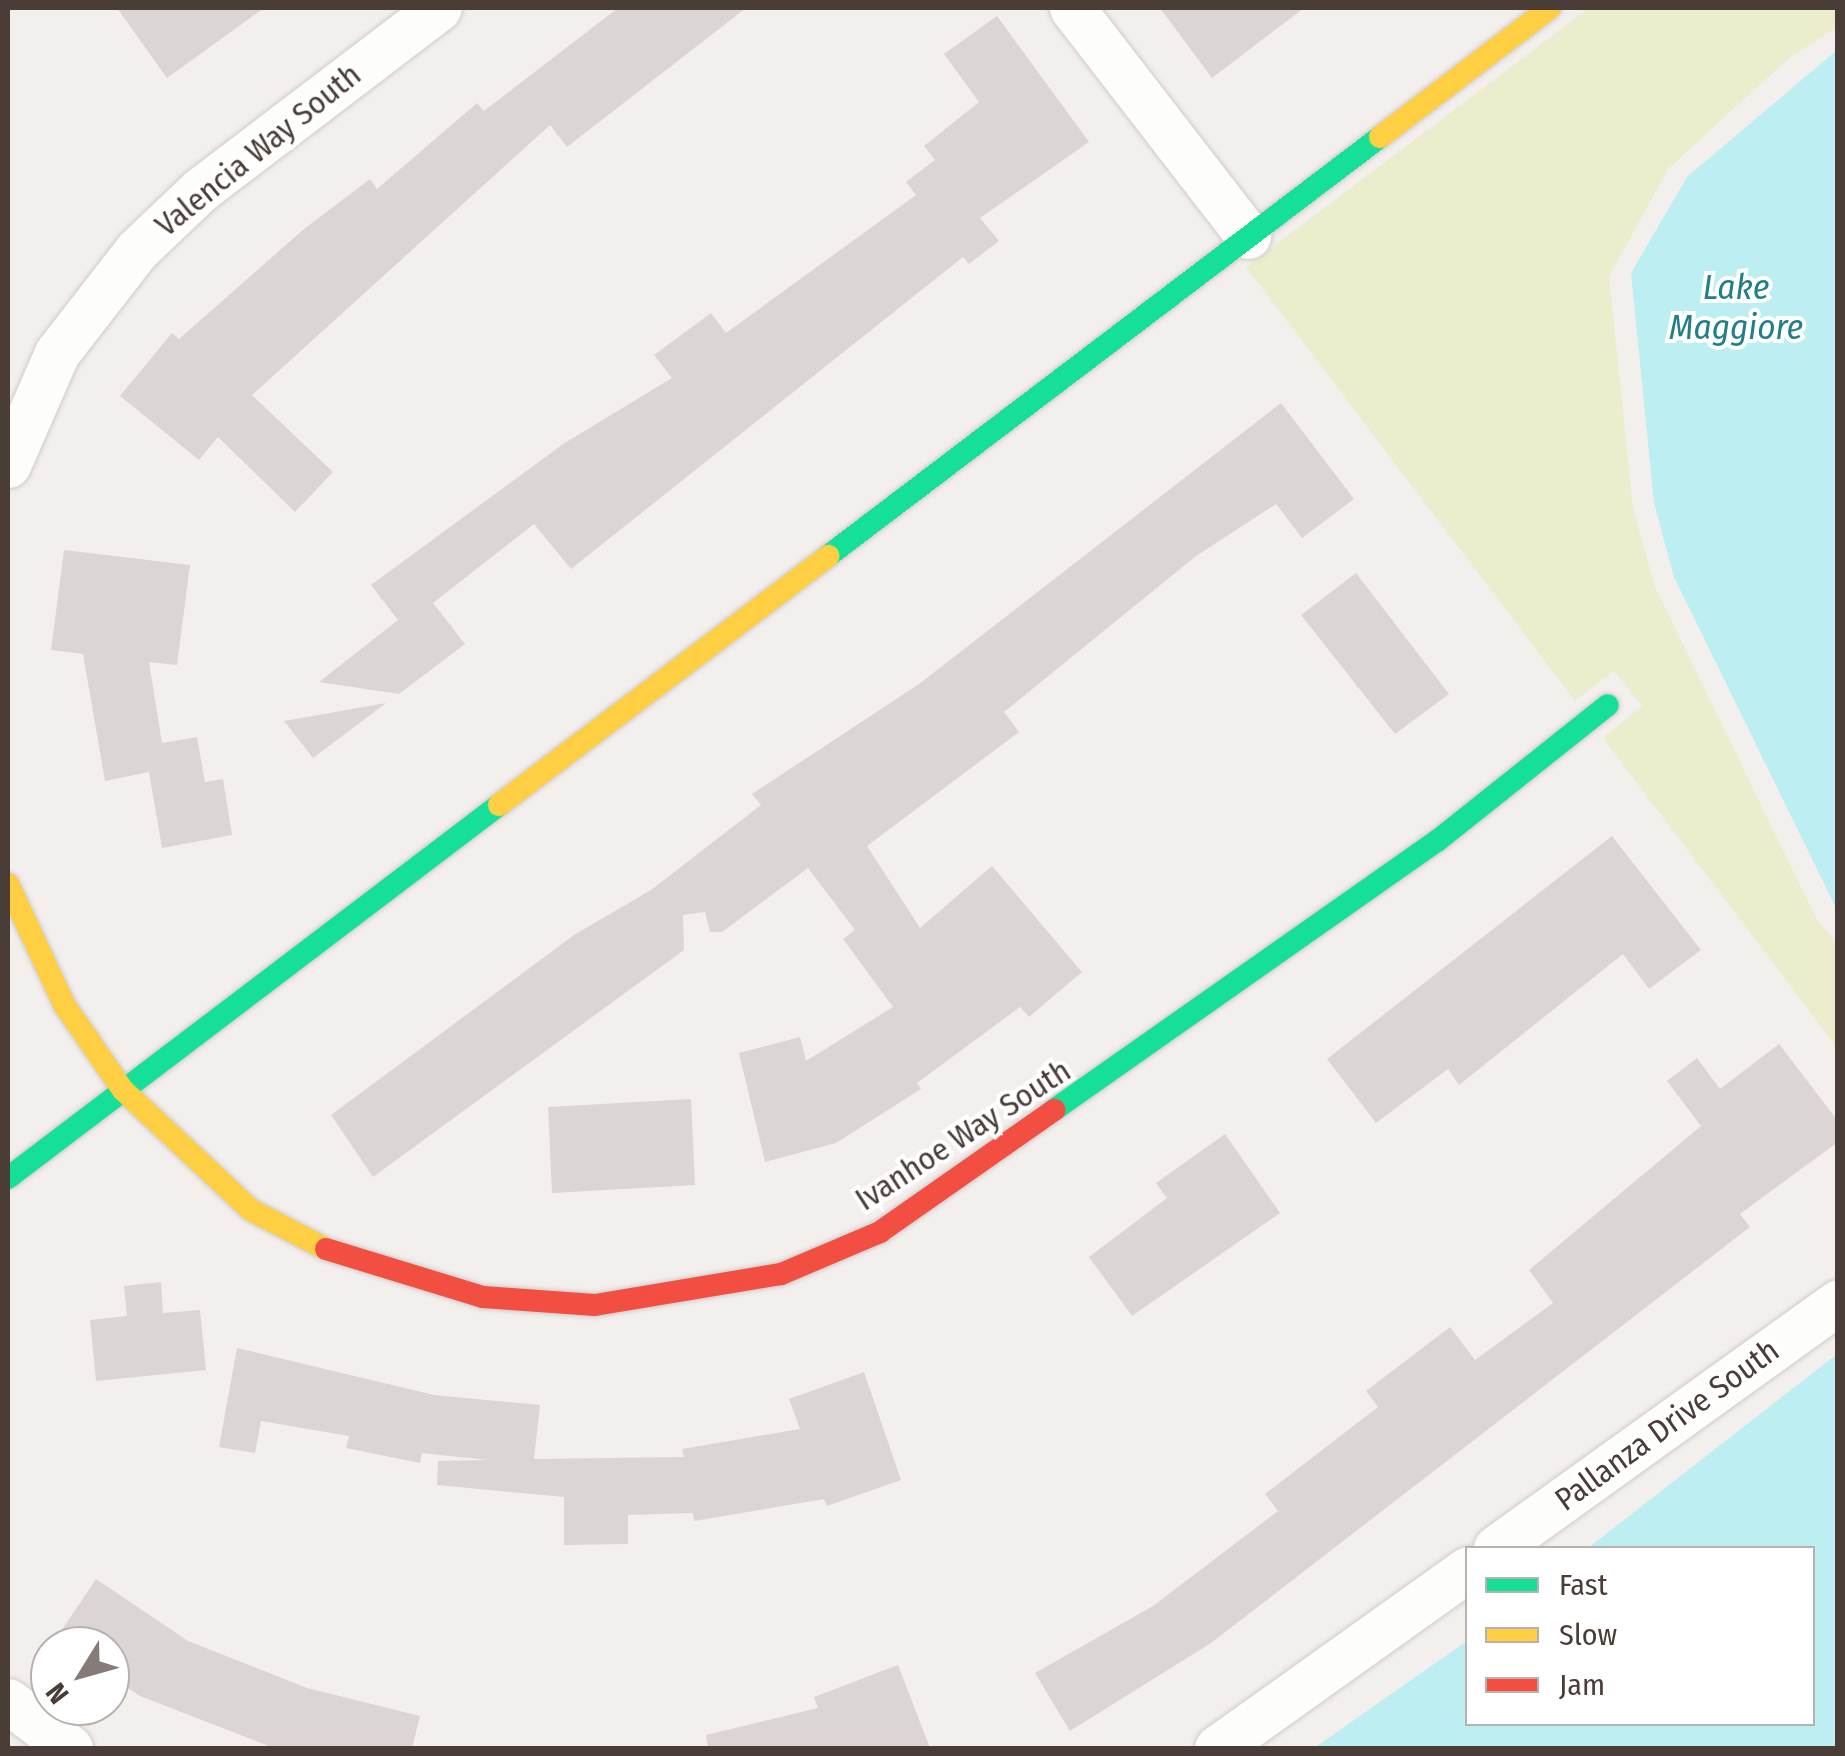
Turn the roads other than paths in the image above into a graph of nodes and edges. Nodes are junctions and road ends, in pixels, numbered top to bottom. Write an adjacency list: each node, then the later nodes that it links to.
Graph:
1 (439, 8): 5 (street, Valencia Way South)
2 (1072, 8): 4 (street)
3 (1550, 8): 4 (street)
4 (1248, 236): 8 (street)
5 (8, 465)
6 (1608, 704): 8 (street, Ivanhoe Way South)
7 (8, 884): 8 (street)
8 (124, 1090): 9 (street)
9 (8, 1178)
10 (1838, 1302): 11 (street, Pallanza Drive South)
11 (1499, 1546)
12 (1465, 1571): 15 (street)
13 (8, 1701): 14 (street)
14 (70, 1748)
15 (1217, 1748)

